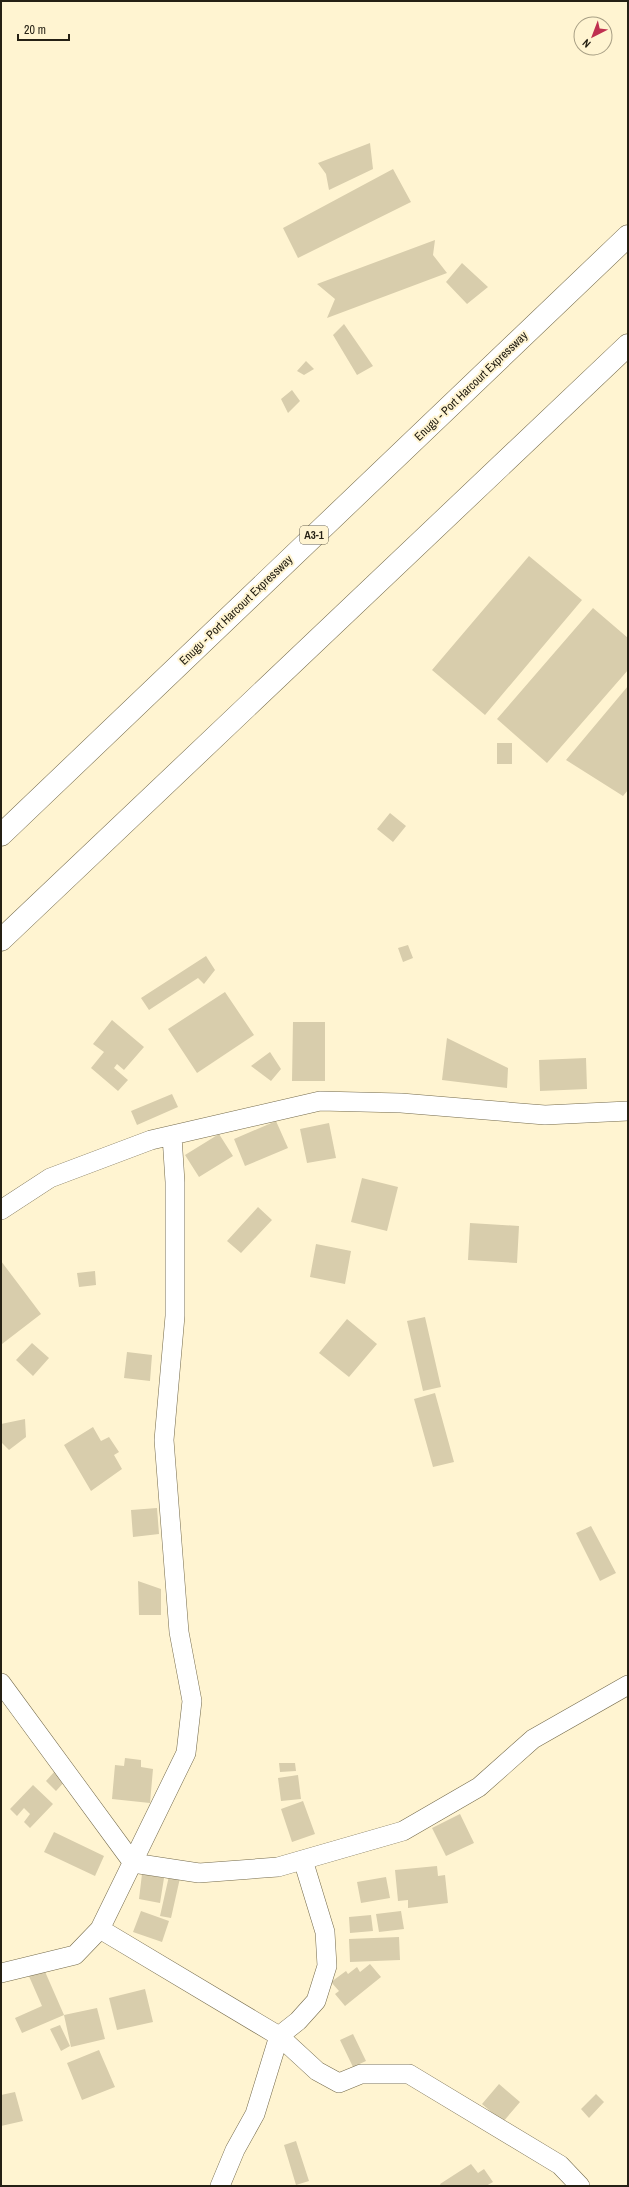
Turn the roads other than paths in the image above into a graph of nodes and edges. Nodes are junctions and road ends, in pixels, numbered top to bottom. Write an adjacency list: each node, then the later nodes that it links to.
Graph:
1 (628, 236): 3 (highway, Enugu - Port Harcourt Expressway / A3-1)
2 (628, 344): 4 (highway)
3 (1, 835)
4 (1, 940)
5 (628, 1111): 6 (street)
6 (172, 1136): 7 (street); 11 (street)
7 (1, 1210)
8 (1, 1683): 11 (street)
9 (628, 1685): 10 (street)
10 (303, 1860): 11 (street); 14 (street)
11 (133, 1863): 12 (street)
12 (100, 1929): 13 (street); 14 (street)
13 (1, 1973)
14 (279, 2036): 15 (street); 16 (street)
15 (220, 2186)
16 (580, 2186)

